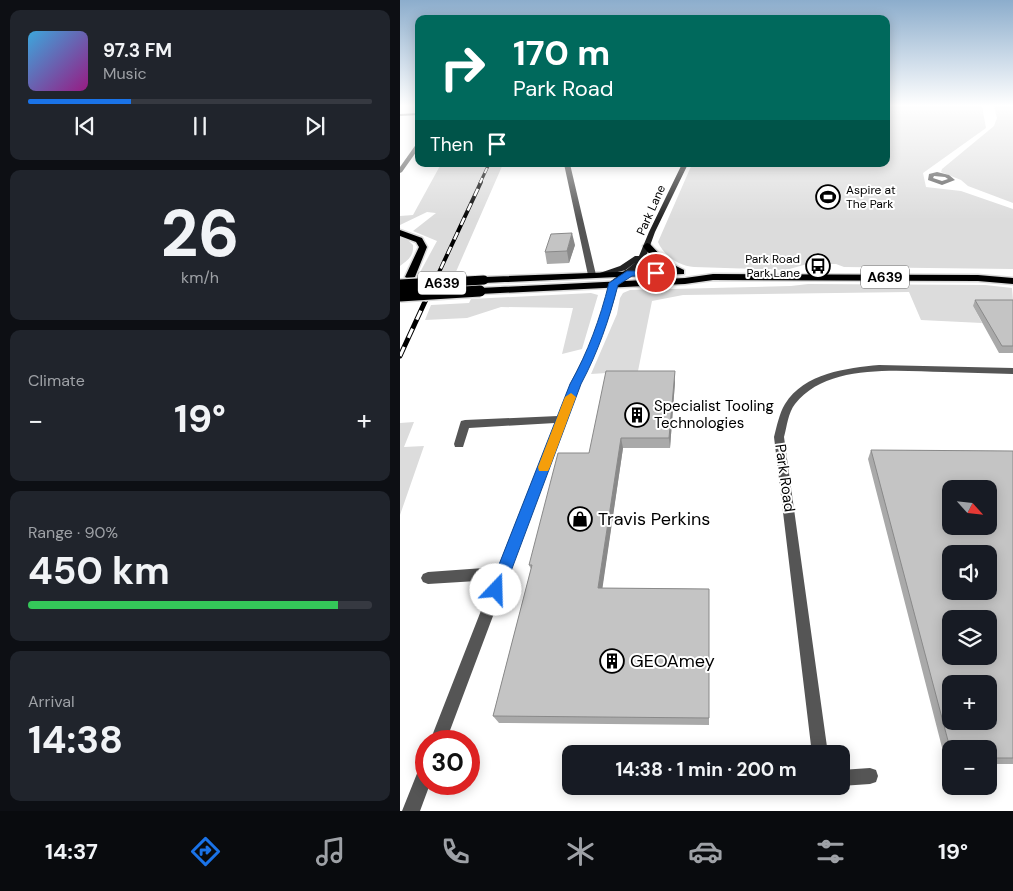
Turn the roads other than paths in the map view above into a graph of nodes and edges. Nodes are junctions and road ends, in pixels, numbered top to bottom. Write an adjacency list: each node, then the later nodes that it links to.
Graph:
1 (415, 150): 2 (street)
2 (411, 156): 3 (street); 6 (street)
3 (400, 157)
4 (568, 167): 10 (street)
5 (684, 167): 8 (main road, Park Lane)
6 (400, 171)
7 (400, 233): 12 (main road)
8 (646, 249): 9 (main road, Park Lane); 10 (main road); 11 (main road)
9 (630, 273): 10 (main road, A639); 11 (main road, A639); 15 (main road, Park Lane)
10 (596, 274): 16 (main road, A639, bridge)
11 (685, 274): 13 (main road, A639)
12 (410, 277)
13 (713, 277): 14 (main road, A639); 15 (main road, A639)
14 (1013, 281)
15 (614, 283): 17 (main road, A639, bridge); 19 (street)
16 (400, 285)
17 (400, 296)
18 (1013, 371): 24 (street, Park Road)
19 (562, 419): 20 (street); 21 (street)
20 (459, 444)
21 (503, 573): 22 (street); 23 (street)
22 (428, 578)
23 (442, 730)
24 (819, 745)
25 (870, 776): 26 (street)
26 (850, 777)
27 (418, 795): 28 (street)
28 (412, 811)

